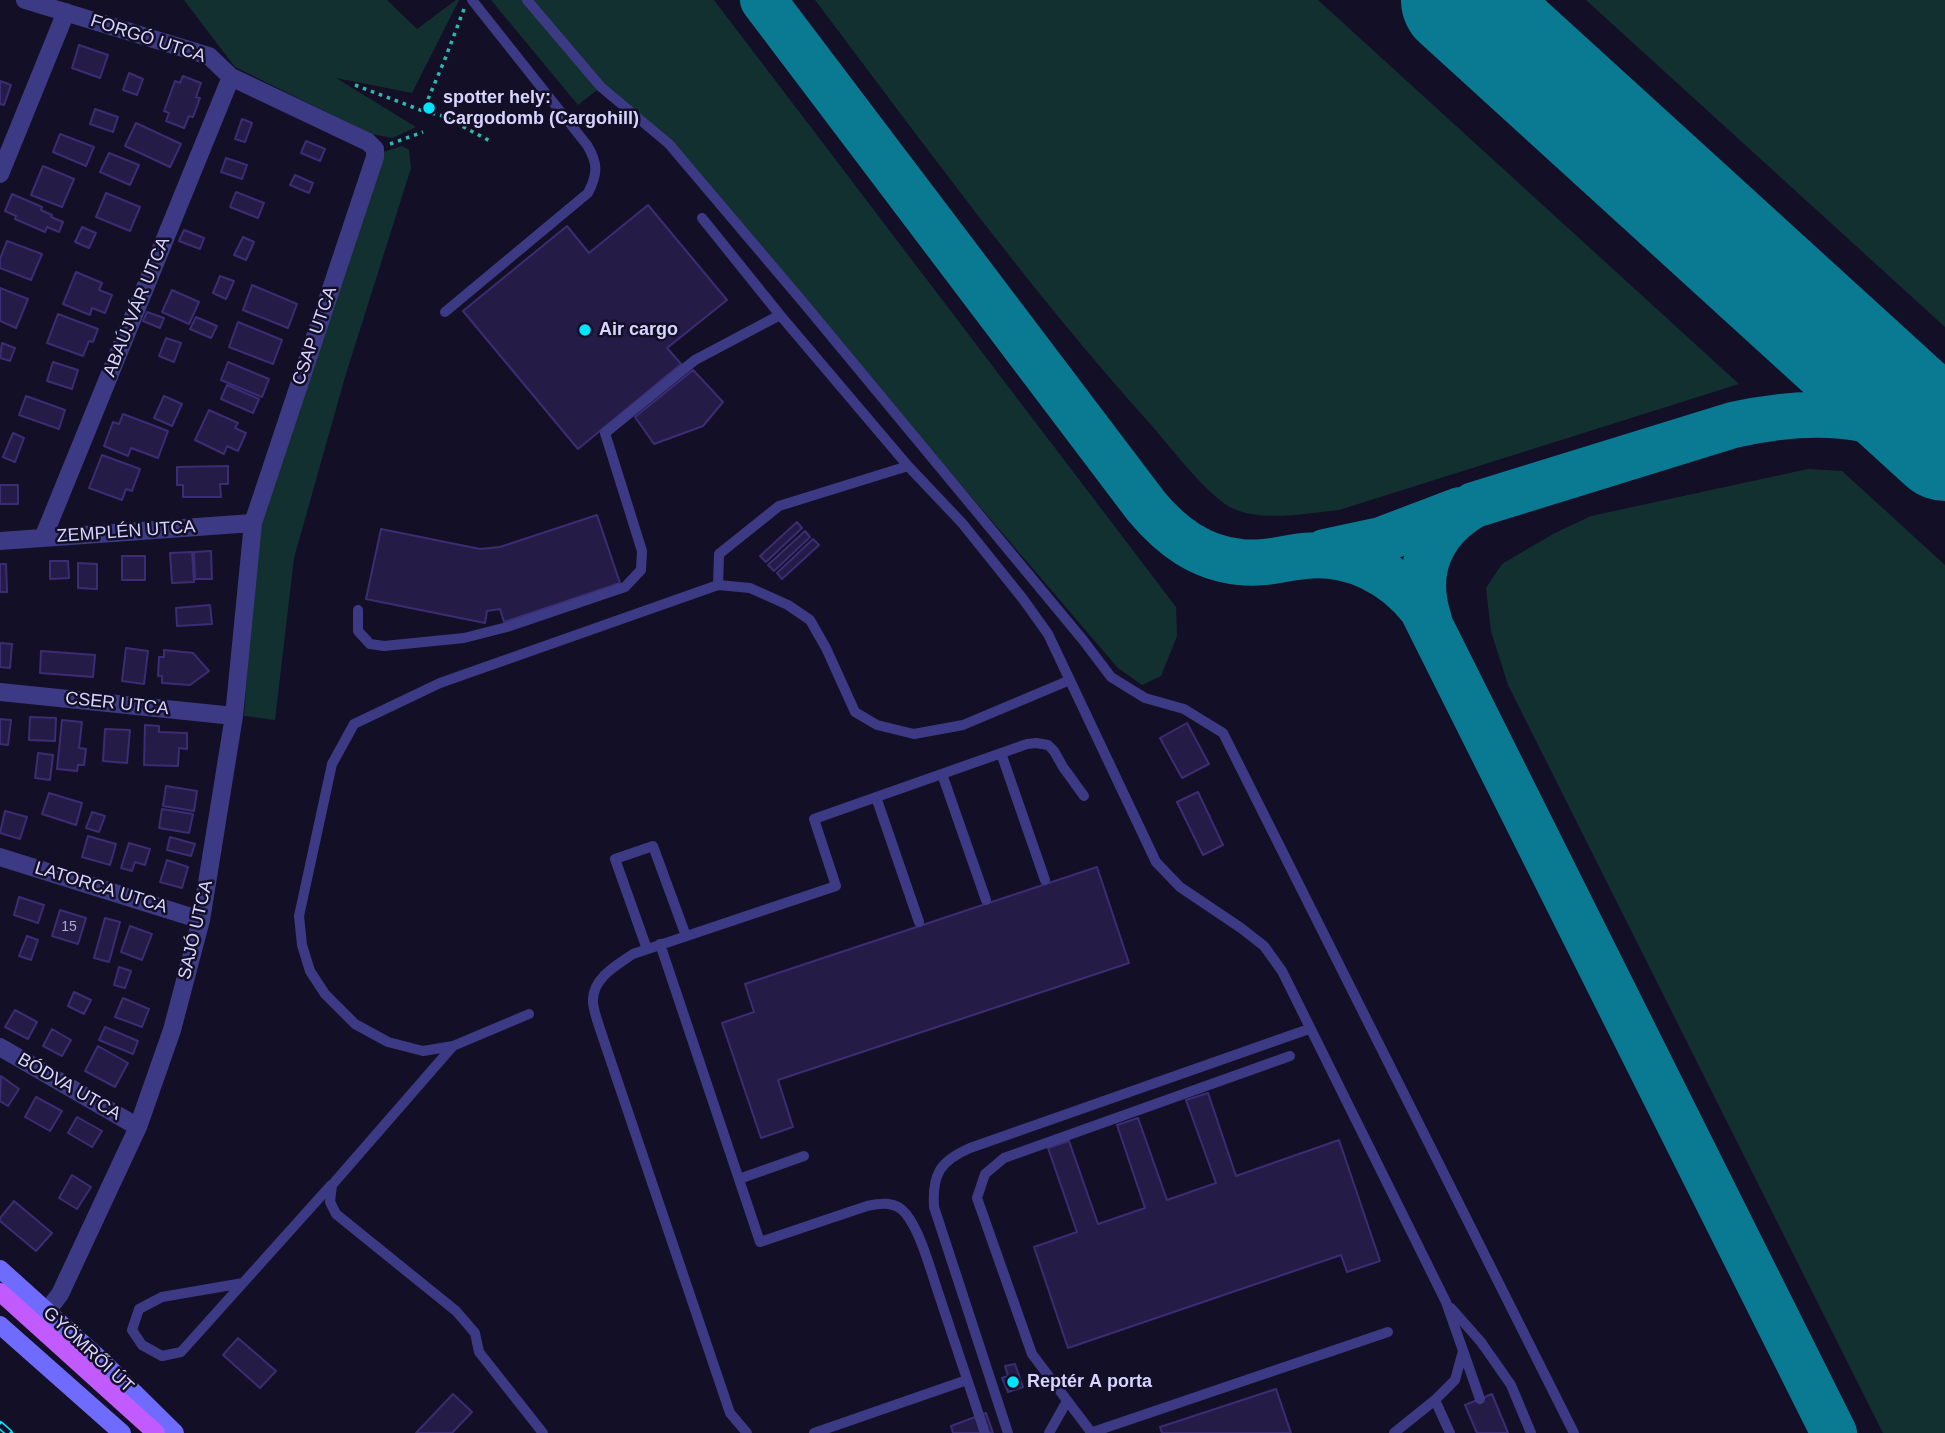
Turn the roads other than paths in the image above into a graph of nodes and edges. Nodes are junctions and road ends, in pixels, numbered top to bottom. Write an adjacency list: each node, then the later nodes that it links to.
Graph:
1 (25, 0): 4 (street, FORGÓ UTCA)
2 (469, 0): 9 (lane)
3 (527, 0): 68 (lane)
4 (66, 12): 5 (street, FORGÓ UTCA); 7 (street)
5 (231, 77): 6 (street, FORGÓ UTCA); 13 (street, ABAÚJVÁR UTCA)
6 (375, 149): 12 (street, CSAP UTCA)
7 (0, 173)
8 (702, 219): 10 (lane)
9 (445, 312)
10 (780, 315): 11 (lane); 16 (lane)
11 (908, 466): 15 (lane); 17 (lane)
12 (253, 523): 13 (street, ZEMPLÉN UTCA); 19 (street, SAJÓ UTCA)
13 (43, 538): 14 (street, ZEMPLÉN UTCA)
14 (0, 541)
15 (718, 585): 17 (lane); 34 (lane)
16 (358, 610)
17 (1070, 680): 33 (lane)
18 (0, 692): 19 (street, CSER UTCA)
19 (234, 716): 27 (street, SAJÓ UTCA)
20 (1001, 753): 21 (lane); 22 (lane); 25 (lane)
21 (942, 774): 23 (lane); 26 (lane)
22 (1084, 796)
23 (876, 797): 28 (lane); 29 (lane)
24 (0, 856): 27 (street, LATORCA UTCA)
25 (1045, 880)
26 (986, 900)
27 (201, 920): 37 (street, SAJÓ UTCA)
28 (919, 922)
29 (686, 936): 30 (lane); 31 (lane)
30 (660, 944): 31 (lane); 39 (lane)
31 (647, 949): 59 (lane)
32 (529, 1014): 34 (lane)
33 (1309, 1029): 44 (lane); 62 (lane)
34 (453, 1046): 40 (lane)
35 (0, 1047): 37 (street, BÓDVA UTCA)
36 (1290, 1056): 53 (lane)
37 (138, 1127): 45 (street, SAJÓ UTCA)
38 (804, 1156): 39 (lane)
39 (739, 1179): 49 (lane)
40 (332, 1185): 42 (lane); 58 (lane)
41 (0, 1269): 45 (street, GYÖMRŐI ÚT)
42 (243, 1283): 42 (lane)
43 (0, 1292): 50 (main road)
44 (1446, 1302): 48 (lane); 67 (lane)
45 (47, 1311): 57 (street, GYÖMRŐI ÚT)
46 (0, 1325): 54 (street)
47 (1388, 1332): 64 (lane)
48 (1463, 1351): 51 (lane); 52 (lane)
49 (967, 1380): 60 (lane); 61 (lane)
50 (101, 1384): 55 (main road); 56 (main road)
51 (1480, 1399)
52 (1435, 1400): 65 (lane); 66 (lane)
53 (1067, 1401): 63 (lane); 64 (lane)
54 (122, 1433)
55 (149, 1433)
56 (156, 1433)
57 (175, 1433)
58 (544, 1433)
59 (747, 1433)
60 (814, 1433)
61 (985, 1433)
62 (1008, 1433)
63 (1049, 1433)
64 (1090, 1433)
65 (1394, 1433)
66 (1450, 1433)
67 (1531, 1433)
68 (1574, 1433)

